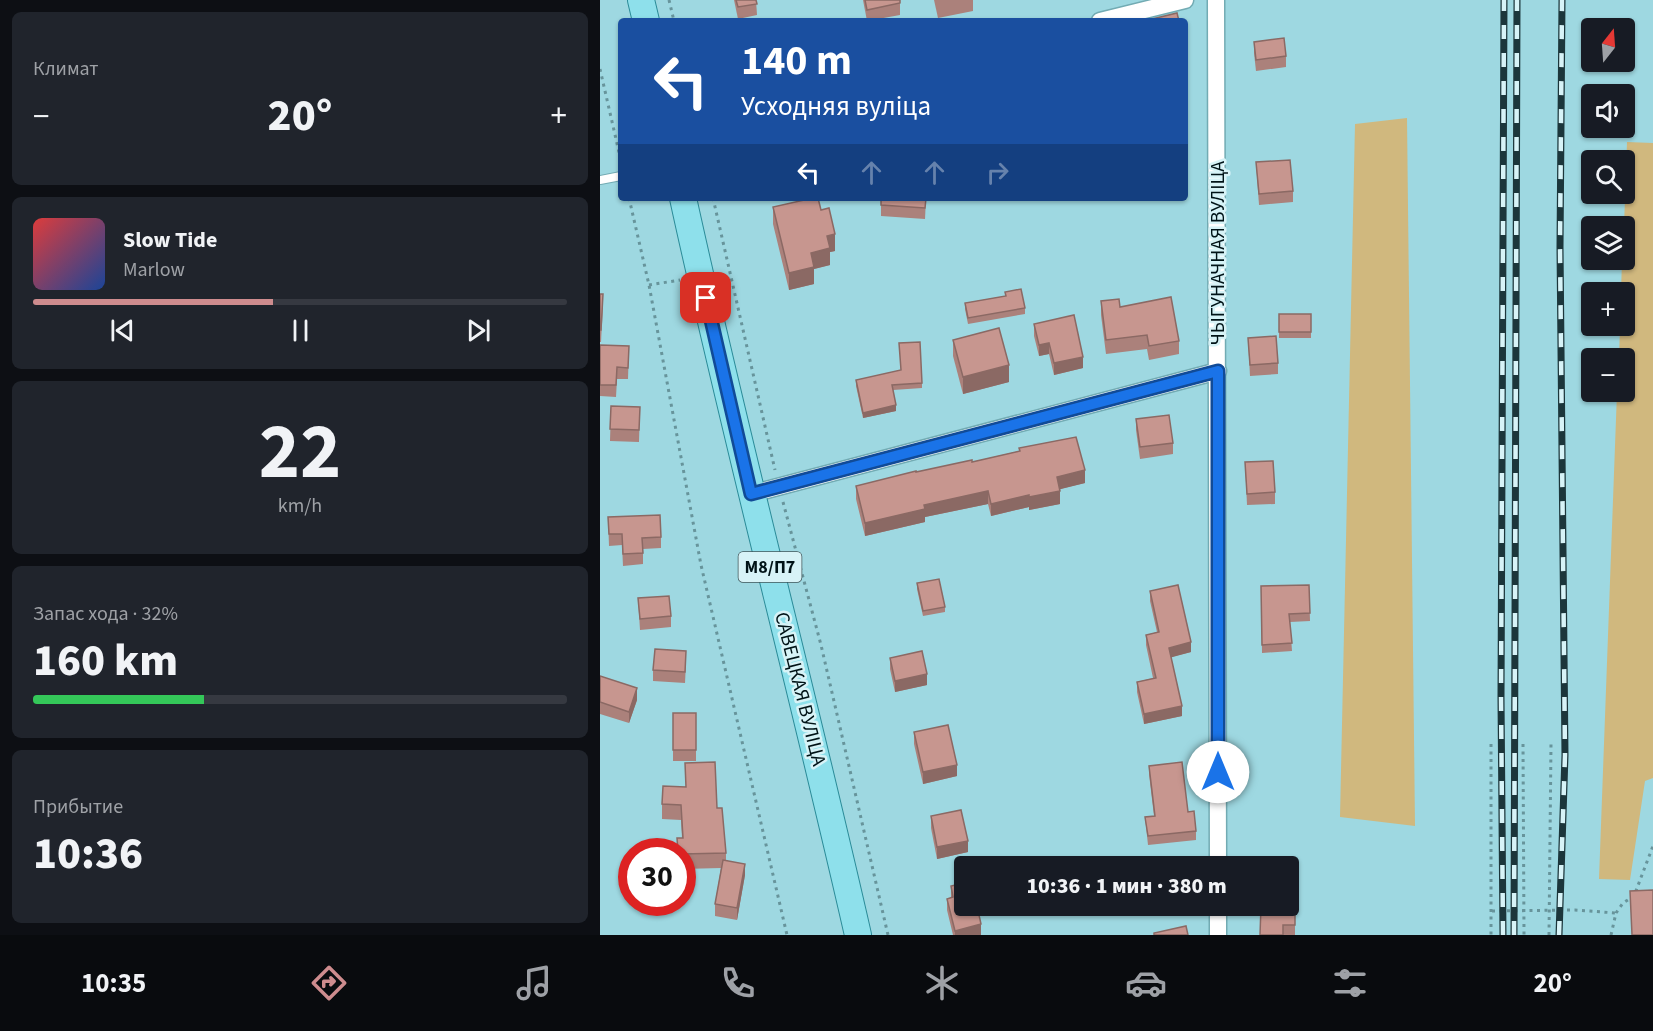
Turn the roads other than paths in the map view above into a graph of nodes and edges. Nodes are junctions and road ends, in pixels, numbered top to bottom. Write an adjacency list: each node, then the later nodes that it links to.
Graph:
1 (641, 0): 4 (main road)
2 (1185, 0): 5 (street)
3 (1216, 0): 9 (street, ЧЫГУНАЧНАЯ ВУЛІЦА)
4 (645, 18)
5 (1112, 18)
6 (618, 177): 7 (lane)
7 (600, 180)
8 (684, 201): 10 (main road, САВЕЦКАЯ ВУЛІЦА / М8/П7)
9 (1218, 371): 10 (street); 11 (street, ЧЫГУНАЧНАЯ ВУЛІЦА)
10 (751, 494): 13 (main road, САВЕЦКАЯ ВУЛІЦА / М8/П7)
11 (1218, 856)
12 (1218, 916): 14 (street)
13 (858, 935)
14 (1218, 935)

